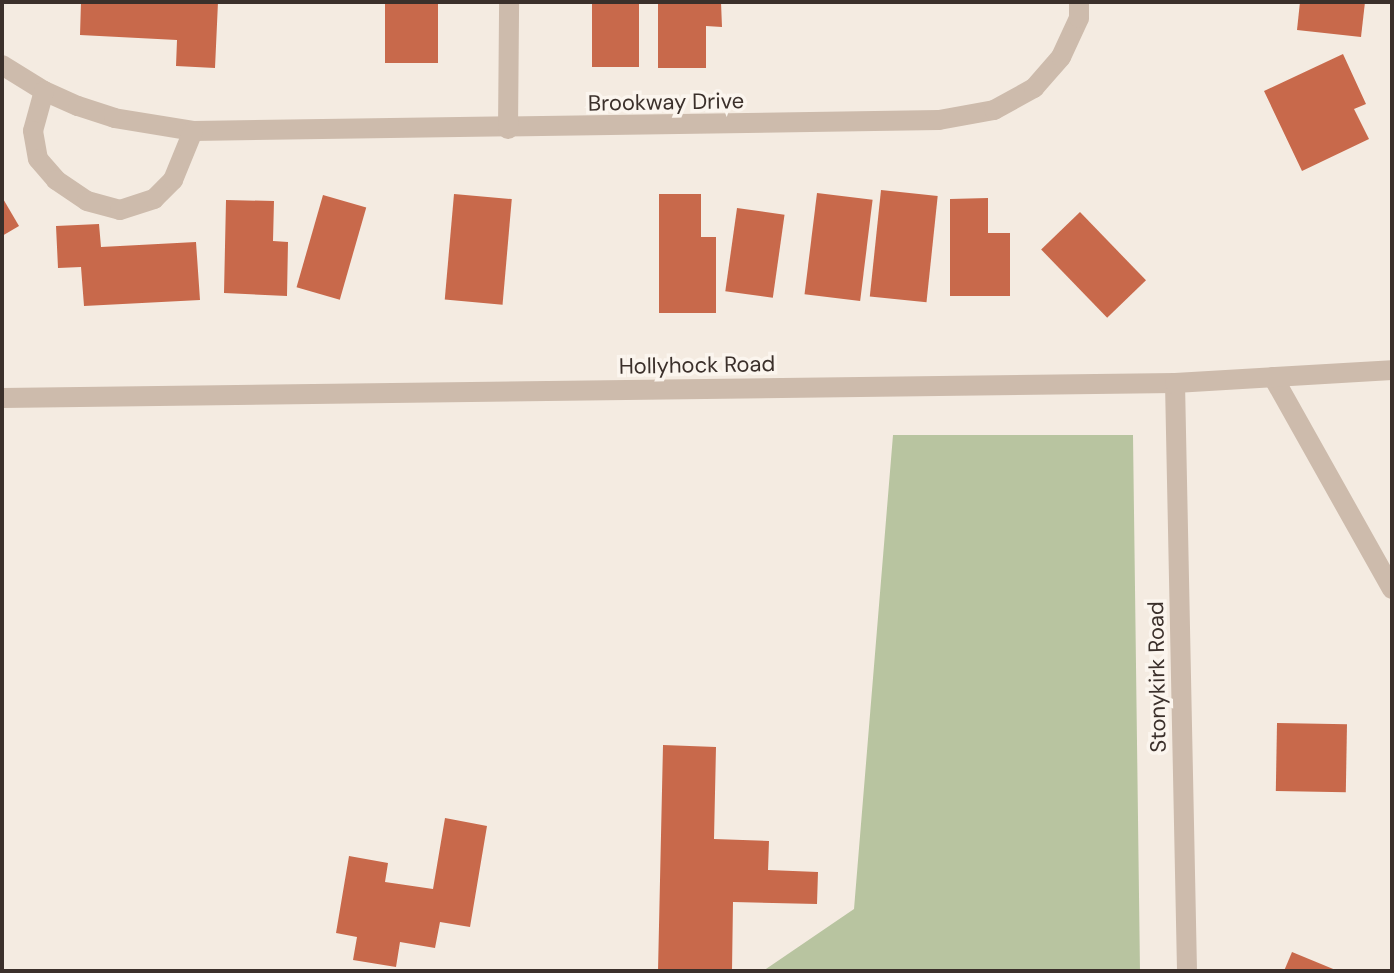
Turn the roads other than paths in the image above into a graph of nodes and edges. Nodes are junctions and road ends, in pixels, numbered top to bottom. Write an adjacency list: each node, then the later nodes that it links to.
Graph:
1 (509, 2): 5 (street)
2 (1079, 2): 5 (street, Brookway Drive)
3 (2, 65): 4 (street, Brookway Drive)
4 (44, 91): 6 (street, Brookway Drive); 6 (street)
5 (508, 129): 6 (street, Brookway Drive)
6 (193, 131)
7 (1392, 370): 8 (street, Hollyhock Road)
8 (1273, 377): 9 (street, Hollyhock Road); 11 (street)
9 (1175, 383): 10 (street, Hollyhock Road); 12 (street, Stonykirk Road)
10 (2, 398)
11 (1392, 589)
12 (1187, 971)

